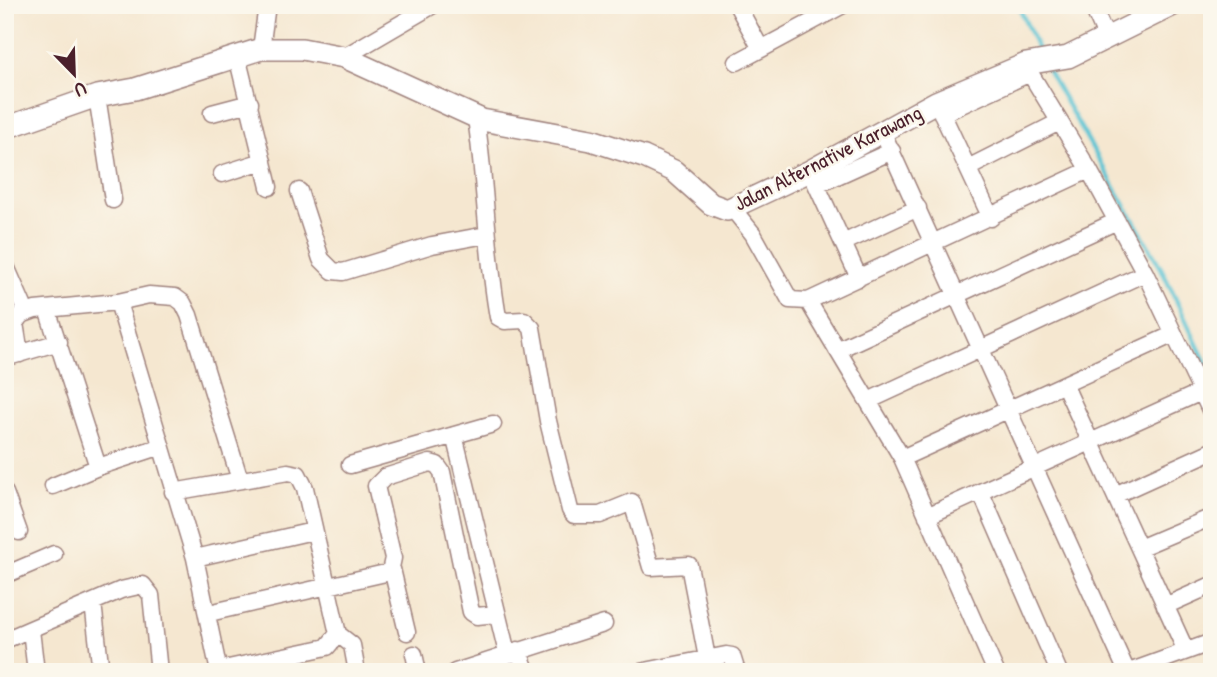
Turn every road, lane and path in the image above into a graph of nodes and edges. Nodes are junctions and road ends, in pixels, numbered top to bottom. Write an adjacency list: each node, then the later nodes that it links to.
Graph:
1 (267, 5): 8 (street)
2 (433, 5): 11 (street)
3 (737, 5): 9 (street)
4 (842, 5): 9 (street)
5 (1092, 5): 7 (street)
6 (1173, 5): 7 (street, Jalan Alternative Karawang)
7 (1107, 39): 15 (street, Jalan Alternative Karawang)
8 (261, 49): 10 (street, Jalan Alternative Karawang); 11 (street, Jalan Alternative Karawang)
9 (761, 49): 12 (street)
10 (237, 56): 13 (street, Jalan Alternative Karawang); 14 (street)
11 (344, 57): 17 (street, Jalan Alternative Karawang)
12 (737, 62)
13 (97, 96): 19 (street, Jalan Alternative Karawang); 29 (street)
14 (250, 103): 16 (street); 22 (street)
15 (939, 108): 18 (street); 20 (street, Jalan Alternative Karawang); 23 (street)
16 (212, 113)
17 (476, 118): 30 (street, Jalan Alternative Karawang); 34 (street)
18 (1059, 122): 23 (street); 24 (street)
19 (5, 128)
20 (882, 131): 21 (street); 26 (street, Jalan Alternative Karawang)
21 (892, 151): 26 (street); 31 (street)
22 (263, 161): 25 (street); 27 (street)
23 (968, 167): 32 (street)
24 (1089, 170): 32 (street); 33 (street)
25 (222, 174)
26 (813, 178): 30 (street, Jalan Alternative Karawang); 35 (street)
27 (269, 187)
28 (299, 191): 34 (street)
29 (113, 200)
30 (732, 208): 41 (street)
31 (918, 208): 35 (street); 36 (street)
32 (991, 218): 36 (street)
33 (1117, 222): 38 (street); 40 (street)
34 (486, 236): 94 (street)
35 (843, 243): 39 (street)
36 (934, 244): 39 (street); 40 (street)
37 (5, 264): 44 (street)
38 (1145, 274): 45 (street); 48 (street)
39 (859, 278): 41 (street)
40 (958, 296): 47 (street); 48 (street)
41 (808, 301): 47 (street)
42 (118, 302): 43 (street); 58 (street); 64 (street)
43 (47, 309): 44 (street); 46 (street)
44 (26, 312): 49 (street)
45 (1174, 334): 50 (street); 51 (street)
46 (59, 342): 49 (street); 62 (street)
47 (837, 350): 52 (street)
48 (982, 350): 52 (street); 53 (street)
49 (13, 356)
50 (1065, 386): 53 (street); 57 (street)
51 (1201, 392): 54 (street); 57 (street)
52 (868, 401): 60 (street)
53 (1009, 411): 60 (street); 63 (street)
54 (1212, 414)
55 (493, 424): 56 (street)
56 (454, 435): 61 (street); 84 (street)
57 (1091, 444): 63 (street); 69 (street)
58 (159, 447): 62 (street); 66 (street)
59 (1212, 451): 69 (street)
60 (902, 458): 70 (street)
61 (350, 465)
62 (98, 467): 65 (street)
63 (1035, 469): 67 (street); 107 (street)
64 (240, 480): 66 (street); 72 (street)
65 (53, 486)
66 (173, 492): 76 (street)
67 (981, 493): 70 (street); 106 (street)
68 (5, 494): 73 (street)
69 (1115, 495): 74 (street)
70 (927, 516): 105 (street)
71 (1212, 517): 74 (street)
72 (313, 531): 76 (street); 80 (street)
73 (19, 532)
74 (1139, 548): 82 (street)
75 (54, 554): 78 (street)
76 (195, 558): 83 (street)
77 (392, 569): 80 (street); 84 (street); 87 (street)
78 (5, 575)
79 (1212, 585): 82 (street)
80 (329, 587): 83 (street); 88 (street)
81 (93, 603): 86 (street); 98 (street); 99 (street)
82 (1165, 606): 92 (street)
83 (209, 613): 95 (street)
84 (496, 614): 91 (street)
85 (604, 624): 91 (street)
86 (31, 631): 89 (street); 97 (street)
87 (407, 632)
88 (338, 634): 95 (street); 100 (street)
89 (5, 640)
90 (1212, 642): 92 (street)
91 (513, 651): 102 (street); 103 (street)
92 (1186, 651): 107 (street)
93 (414, 654): 101 (street)
94 (707, 658): 96 (street); 104 (street)
95 (219, 671)
96 (642, 671)
97 (36, 672)
98 (100, 672)
99 (159, 672)
100 (358, 672)
101 (418, 672)
102 (455, 672)
103 (527, 672)
104 (737, 672)
105 (996, 672)
106 (1059, 672)
107 (1128, 672)

